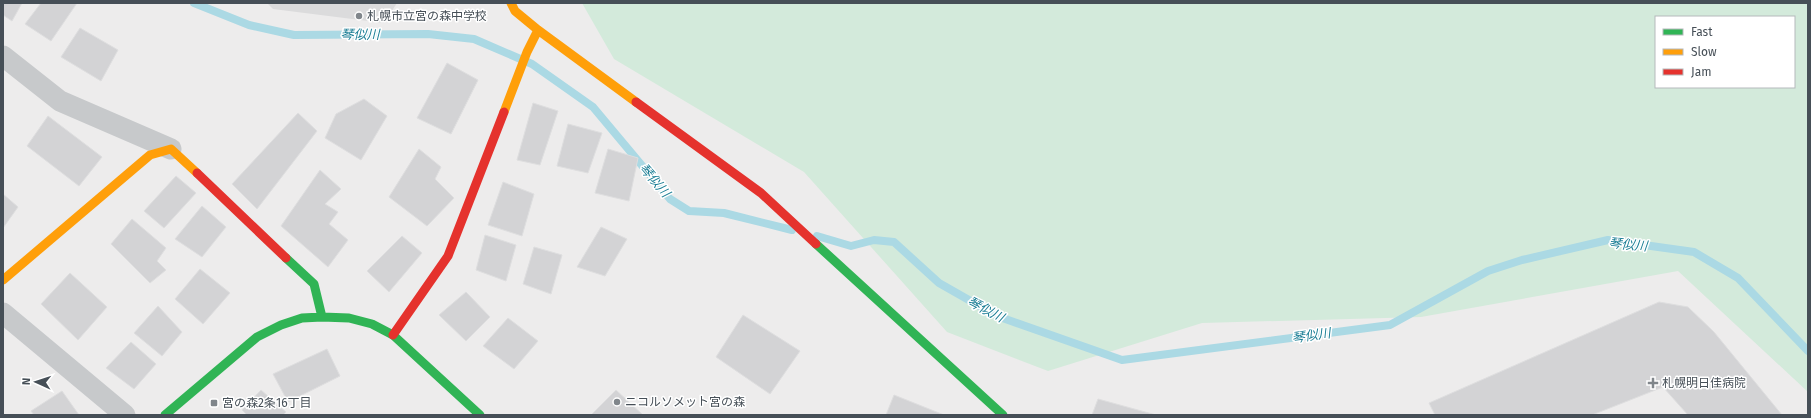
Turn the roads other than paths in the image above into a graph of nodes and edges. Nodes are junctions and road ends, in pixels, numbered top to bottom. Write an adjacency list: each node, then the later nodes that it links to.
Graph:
1 (511, 3): 2 (street)
2 (538, 30): 8 (street); 12 (street)
3 (3, 56): 4 (street)
4 (171, 149): 5 (street); 7 (street)
5 (3, 280)
6 (3, 313): 9 (street)
7 (322, 317): 8 (street); 10 (street)
8 (393, 335): 11 (street)
9 (125, 415)
10 (165, 415)
11 (480, 415)
12 (1003, 415)

